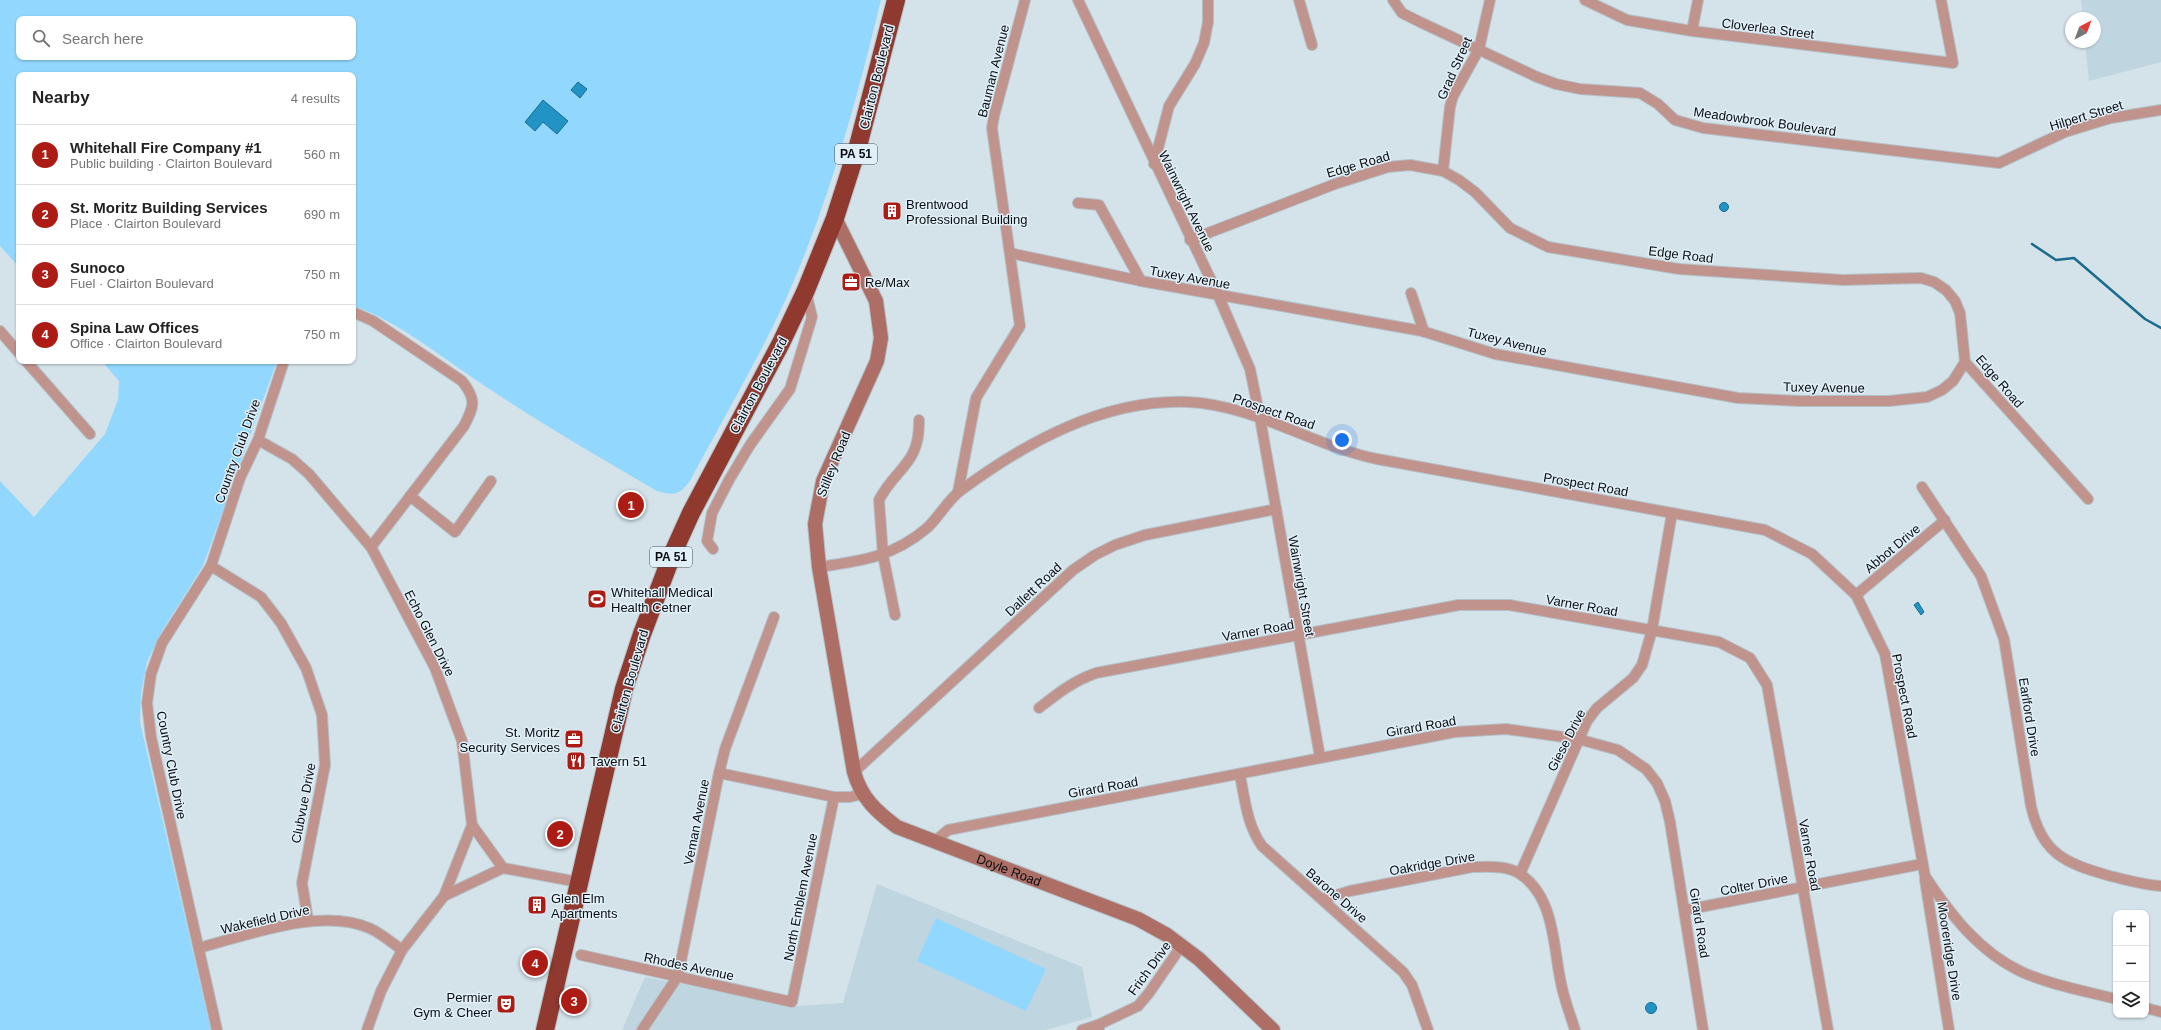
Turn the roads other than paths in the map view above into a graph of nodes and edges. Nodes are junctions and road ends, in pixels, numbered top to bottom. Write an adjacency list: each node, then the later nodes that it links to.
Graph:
1 (896, 0): 19 (highway, Clairton Boulevard / PA 51)
2 (1025, 0): 21 (street, Bauman Avenue)
3 (1078, 0): 16 (street, Wainwright Avenue)
4 (1208, 0): 16 (street)
5 (1300, 0): 12 (street)
6 (1393, 0): 13 (street, Meadowbrook Boulevard)
7 (1490, 0): 13 (street, Grad Street)
8 (1586, 0): 11 (street, Cloverlea Street)
9 (1698, 0): 11 (street)
10 (1941, 0): 11 (street, Cloverlea Street)
11 (1692, 32)
12 (1312, 45)
13 (1479, 49): 15 (street, Meadowbrook Boulevard); 17 (street, Grad Street)
14 (2161, 110): 15 (street, Hilpert Street)
15 (1999, 163)
16 (1154, 164): 20 (street, Wainwright Avenue)
17 (1443, 171): 20 (street, Edge Road); 30 (street, Edge Road)
18 (1078, 202): 22 (street)
19 (835, 218): 23 (highway, Clairton Boulevard / PA 51); 49 (street, Stilley Road)
20 (1190, 240): 25 (street, Wainwright Avenue)
21 (1010, 253): 22 (street, Tuxey Avenue); 39 (street, Bauman Avenue)
22 (1141, 281): 25 (street, Tuxey Avenue)
23 (806, 290): 46 (street, Clairton Boulevard); 69 (highway, Clairton Boulevard / PA 51)
24 (1411, 293): 28 (street)
25 (1218, 295): 28 (street, Tuxey Avenue); 33 (street, Wainwright Avenue)
26 (356, 313): 40 (street)
27 (0, 331): 29 (street)
28 (1424, 332): 30 (street, Tuxey Avenue)
29 (16, 349)
30 (1965, 362): 41 (street, Edge Road)
31 (29, 364): 35 (street)
32 (283, 364): 36 (street, Country Club Drive)
33 (1260, 418): 39 (street, Prospect Road); 42 (street, Wainwright Street); 43 (street, Prospect Road)
34 (919, 420): 47 (street)
35 (90, 434)
36 (258, 440): 45 (street, Echo Glen Drive); 48 (street, Country Club Drive)
37 (491, 481): 40 (street)
38 (1922, 487): 44 (street, Earlford Drive)
39 (958, 492): 47 (street, Prospect Road)
40 (410, 496): 45 (street)
41 (2088, 499)
42 (1276, 509): 54 (street, Wainwright Street); 59 (street, Dallett Road)
43 (1672, 513): 50 (street, Prospect Road); 53 (street, Giese Drive)
44 (1945, 520): 50 (street, Abbot Drive); 70 (street, Earlford Drive)
45 (371, 547): 63 (street, Echo Glen Drive)
46 (713, 549)
47 (884, 555): 49 (street, Prospect Road); 51 (street)
48 (211, 566): 75 (street, Clubvue Drive); 77 (street, Country Club Drive)
49 (819, 567): 59 (street, Stilley Road)
50 (1856, 595): 65 (street, Prospect Road)
51 (894, 615)
52 (774, 617): 58 (street, Veman Avenue)
53 (1652, 630): 54 (street, Varner Road); 56 (street, Giese Drive); 71 (street, Varner Road)
54 (1298, 636): 55 (street, Varner Road); 57 (street, Wainwright Street)
55 (1039, 708)
56 (1578, 739): 57 (street, Girard Road); 67 (street, Giese Drive); 74 (street, Girard Road)
57 (1320, 757): 60 (street, Girard Road)
58 (719, 772): 62 (street); 80 (street, Veman Avenue)
59 (854, 772): 61 (street, Stilley Road)
60 (1240, 775): 64 (street, Girard Road); 73 (street, Barone Drive)
61 (863, 794): 62 (street); 64 (street, Doyle Road)
62 (834, 797): 82 (street, North Emblem Avenue)
63 (472, 825): 66 (street); 72 (street, Echo Glen Drive)
64 (934, 842): 76 (street, Doyle Road)
65 (1922, 864): 68 (street, Prospect Road); 71 (street, Colter Drive)
66 (503, 868): 69 (street); 72 (street)
67 (1520, 874): 73 (street, Oakridge Drive); 93 (street, Oakridge Drive)
68 (1925, 876): 81 (street, Prospect Road); 96 (street, Mooreridge Drive)
69 (578, 882): 88 (highway, Clairton Boulevard / PA 51)
70 (2161, 886)
71 (1802, 888): 74 (street, Colter Drive); 95 (street, Varner Road)
72 (444, 896): 78 (street, Echo Glen Drive)
73 (1323, 899): 92 (street, Barone Drive)
74 (1685, 910): 94 (street, Girard Road)
75 (308, 920): 77 (street, Wakefield Drive); 78 (street, Wakefield Drive)
76 (1182, 945): 85 (street, Frich Drive); 91 (street, Doyle Road)
77 (199, 948): 86 (street, Country Club Drive)
78 (402, 950): 87 (street, Echo Glen Drive)
79 (581, 955): 80 (street, Rhodes Avenue)
80 (678, 976): 82 (street, Rhodes Avenue); 89 (street, Veman Avenue)
81 (2113, 998)
82 (792, 1002)
83 (2149, 1009): 84 (street)
84 (2161, 1012)
85 (1099, 1027): 90 (street)
86 (217, 1030)
87 (367, 1030)
88 (545, 1030)
89 (642, 1030)
90 (1082, 1030)
91 (1273, 1030)
92 (1428, 1030)
93 (1575, 1030)
94 (1703, 1030)
95 (1828, 1030)
96 (1949, 1030)

